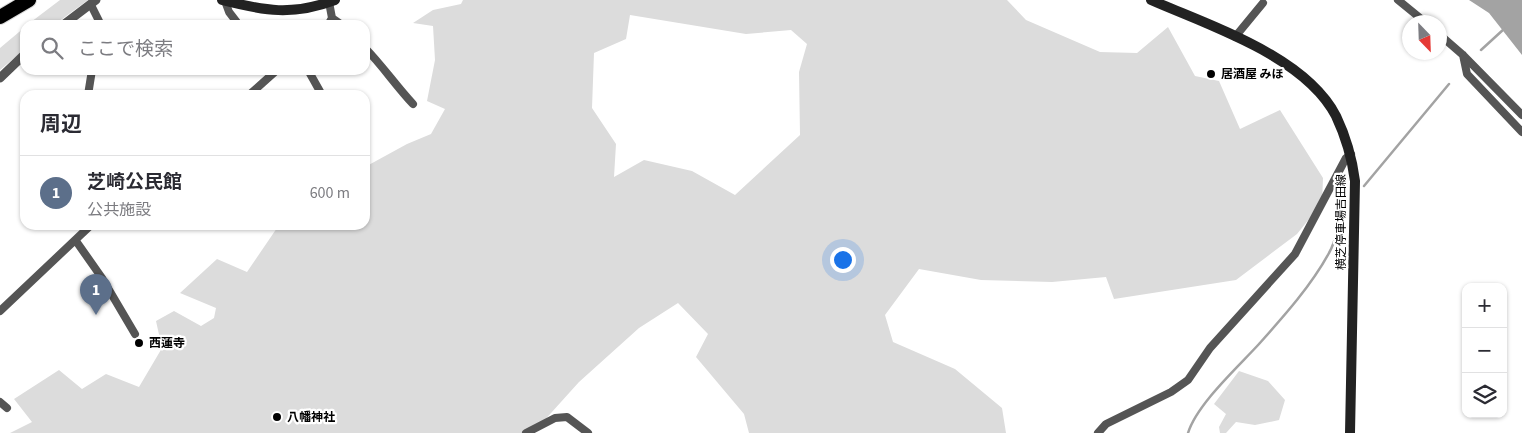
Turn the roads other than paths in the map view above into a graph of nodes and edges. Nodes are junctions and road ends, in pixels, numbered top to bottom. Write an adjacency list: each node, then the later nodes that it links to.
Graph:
1 (30, 0): 9 (highway)
2 (223, 0): 5 (main road); 12 (street)
3 (1151, 0): 14 (main road, 横芝停車場吉田線)
4 (1398, 0): 8 (street)
5 (332, 1): 13 (street)
6 (94, 3): 10 (street); 11 (street)
7 (1263, 3): 14 (street)
8 (1416, 15)
9 (0, 17)
10 (70, 20)
11 (99, 20)
12 (235, 20)
13 (330, 20)
14 (1234, 36): 29 (main road, 横芝停車場吉田線)
15 (1447, 41): 17 (street)
16 (370, 53): 26 (street)
17 (1463, 55): 27 (street); 28 (street)
18 (20, 59): 22 (street)
19 (91, 75): 23 (street)
20 (271, 75): 24 (street)
21 (311, 75): 25 (street)
22 (0, 78)
23 (89, 90)
24 (254, 90)
25 (319, 90)
26 (413, 104)
27 (1522, 115)
28 (1522, 132)
29 (1351, 154): 38 (street); 39 (main road, 横芝停車場吉田線)
30 (86, 230): 31 (street)
31 (76, 241): 32 (street); 33 (street)
32 (0, 311)
33 (135, 334)
34 (0, 402): 35 (street)
35 (7, 408)
36 (526, 433): 37 (street)
37 (588, 433)
38 (1098, 433)
39 (1350, 433)

